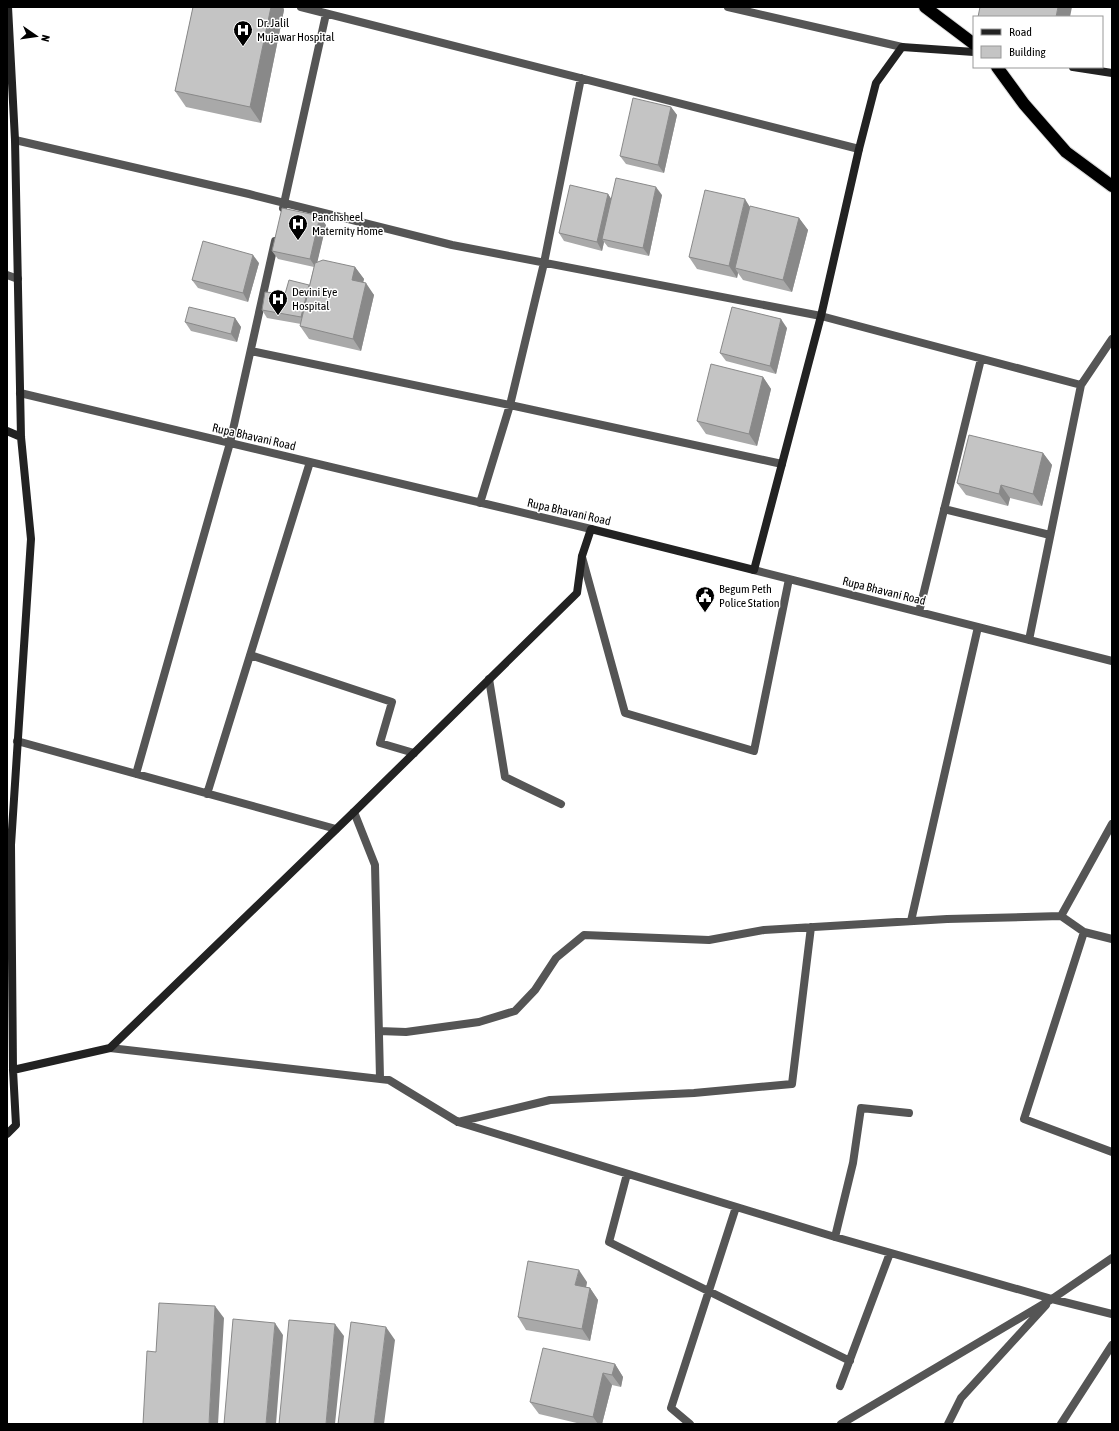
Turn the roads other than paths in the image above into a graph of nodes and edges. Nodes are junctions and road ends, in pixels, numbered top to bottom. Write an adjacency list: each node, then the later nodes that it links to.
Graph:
1 (8, 7): 13 (street)
2 (301, 7): 5 (street)
3 (728, 7): 7 (street)
4 (925, 7): 6 (highway)
5 (326, 14): 12 (street); 16 (street)
6 (973, 43)
7 (902, 47): 8 (street); 14 (street)
8 (973, 52)
9 (998, 68): 15 (highway)
10 (1080, 68): 11 (street)
11 (1112, 73)
12 (581, 78): 14 (street); 19 (street)
13 (15, 140): 16 (street); 21 (street)
14 (859, 149): 22 (street)
15 (1112, 186)
16 (284, 202): 17 (street); 19 (street)
17 (281, 217)
18 (277, 232): 24 (street)
19 (544, 263): 22 (street); 28 (street)
20 (7, 275): 21 (street)
21 (18, 279): 27 (street)
22 (821, 316): 25 (street); 33 (street)
23 (1112, 339): 26 (street)
24 (250, 351): 28 (street); 31 (street)
25 (981, 359): 26 (street); 35 (street)
26 (1081, 385): 37 (street)
27 (20, 393): 30 (street); 31 (street, Rupa Bhavani Road)
28 (510, 405): 33 (street); 34 (street)
29 (7, 431): 30 (street)
30 (21, 437): 47 (street)
31 (230, 443): 32 (street, Rupa Bhavani Road); 49 (street)
32 (310, 462): 34 (street, Rupa Bhavani Road); 44 (street)
33 (782, 464): 39 (street)
34 (480, 503): 36 (street, Rupa Bhavani Road)
35 (944, 509): 37 (street); 41 (street)
36 (591, 530): 38 (street); 39 (street, Rupa Bhavani Road)
37 (1050, 535): 43 (street)
38 (582, 556): 40 (street); 46 (street)
39 (754, 570): 40 (street, Rupa Bhavani Road)
40 (789, 579): 41 (street, Rupa Bhavani Road)
41 (919, 612): 42 (street, Rupa Bhavani Road)
42 (978, 627): 43 (street, Rupa Bhavani Road); 57 (street)
43 (1029, 640): 45 (street, Rupa Bhavani Road)
44 (250, 655): 48 (street); 50 (street)
45 (1112, 661)
46 (489, 679): 48 (street); 51 (street)
47 (17, 741): 49 (street); 55 (street)
48 (414, 753): 52 (street)
49 (136, 774): 50 (street)
50 (207, 794): 54 (street)
51 (561, 804)
52 (354, 812): 54 (street); 61 (street)
53 (1112, 824): 56 (street)
54 (336, 829): 62 (street)
55 (9, 845): 63 (street)
56 (1061, 916): 57 (street); 59 (street)
57 (911, 921): 58 (street)
58 (811, 927): 61 (street); 66 (street)
59 (1084, 932): 60 (street); 68 (street)
60 (1112, 939)
61 (379, 1031): 64 (street)
62 (110, 1048): 63 (street); 64 (street)
63 (10, 1070): 67 (street)
64 (380, 1078): 66 (street)
65 (909, 1113): 71 (street)
66 (458, 1122): 69 (street)
67 (7, 1134)
68 (1112, 1152)
69 (627, 1174): 70 (street); 74 (street)
70 (736, 1207): 71 (street); 74 (street)
71 (835, 1237): 72 (street)
72 (890, 1253): 75 (street); 78 (street)
73 (1112, 1258): 75 (street)
74 (709, 1291): 78 (street); 80 (street)
75 (1052, 1299): 76 (street); 81 (street); 82 (street)
76 (1112, 1314)
77 (1112, 1345): 83 (street)
78 (850, 1361): 79 (street)
79 (840, 1386)
80 (690, 1424)
81 (841, 1424)
82 (948, 1424)
83 (1061, 1424)

